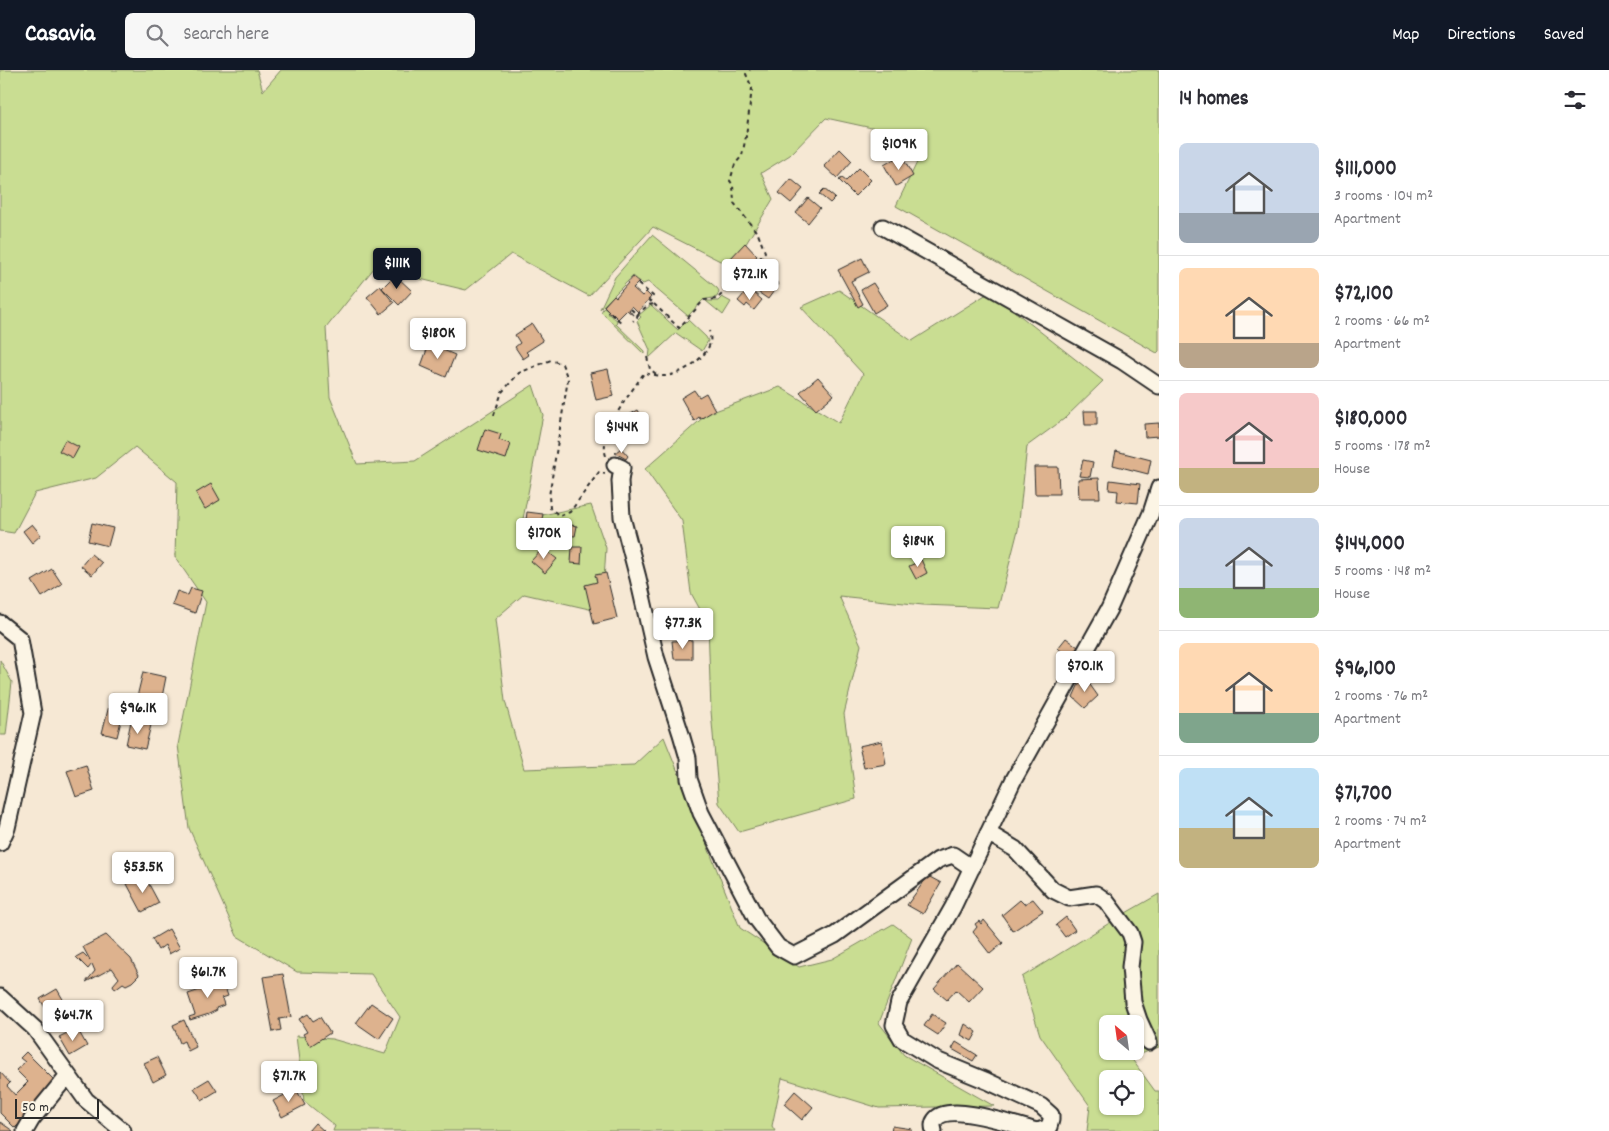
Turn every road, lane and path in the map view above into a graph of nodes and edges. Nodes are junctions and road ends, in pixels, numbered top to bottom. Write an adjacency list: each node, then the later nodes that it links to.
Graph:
1 (750, 70): 4 (path)
2 (883, 227): 13 (street)
3 (638, 284): 4 (path)
4 (654, 304): 7 (path)
5 (631, 309): 7 (path)
6 (611, 314): 9 (path)
7 (637, 315): 8 (path)
8 (634, 321)
9 (622, 323)
10 (709, 331): 12 (path)
11 (647, 357): 12 (path)
12 (658, 375): 15 (path)
13 (1159, 386)
14 (494, 415): 16 (path)
15 (615, 465): 16 (street)
16 (620, 481): 22 (street)
17 (1159, 488): 18 (street)
18 (1155, 514): 20 (street)
19 (0, 623): 21 (street)
20 (988, 833): 22 (street); 24 (street)
21 (0, 842)
22 (972, 868): 29 (street)
23 (0, 997): 25 (street)
24 (1149, 1042)
25 (68, 1075): 26 (street); 27 (street)
26 (25, 1131)
27 (123, 1131)
28 (934, 1131): 29 (street)
29 (1038, 1131)

